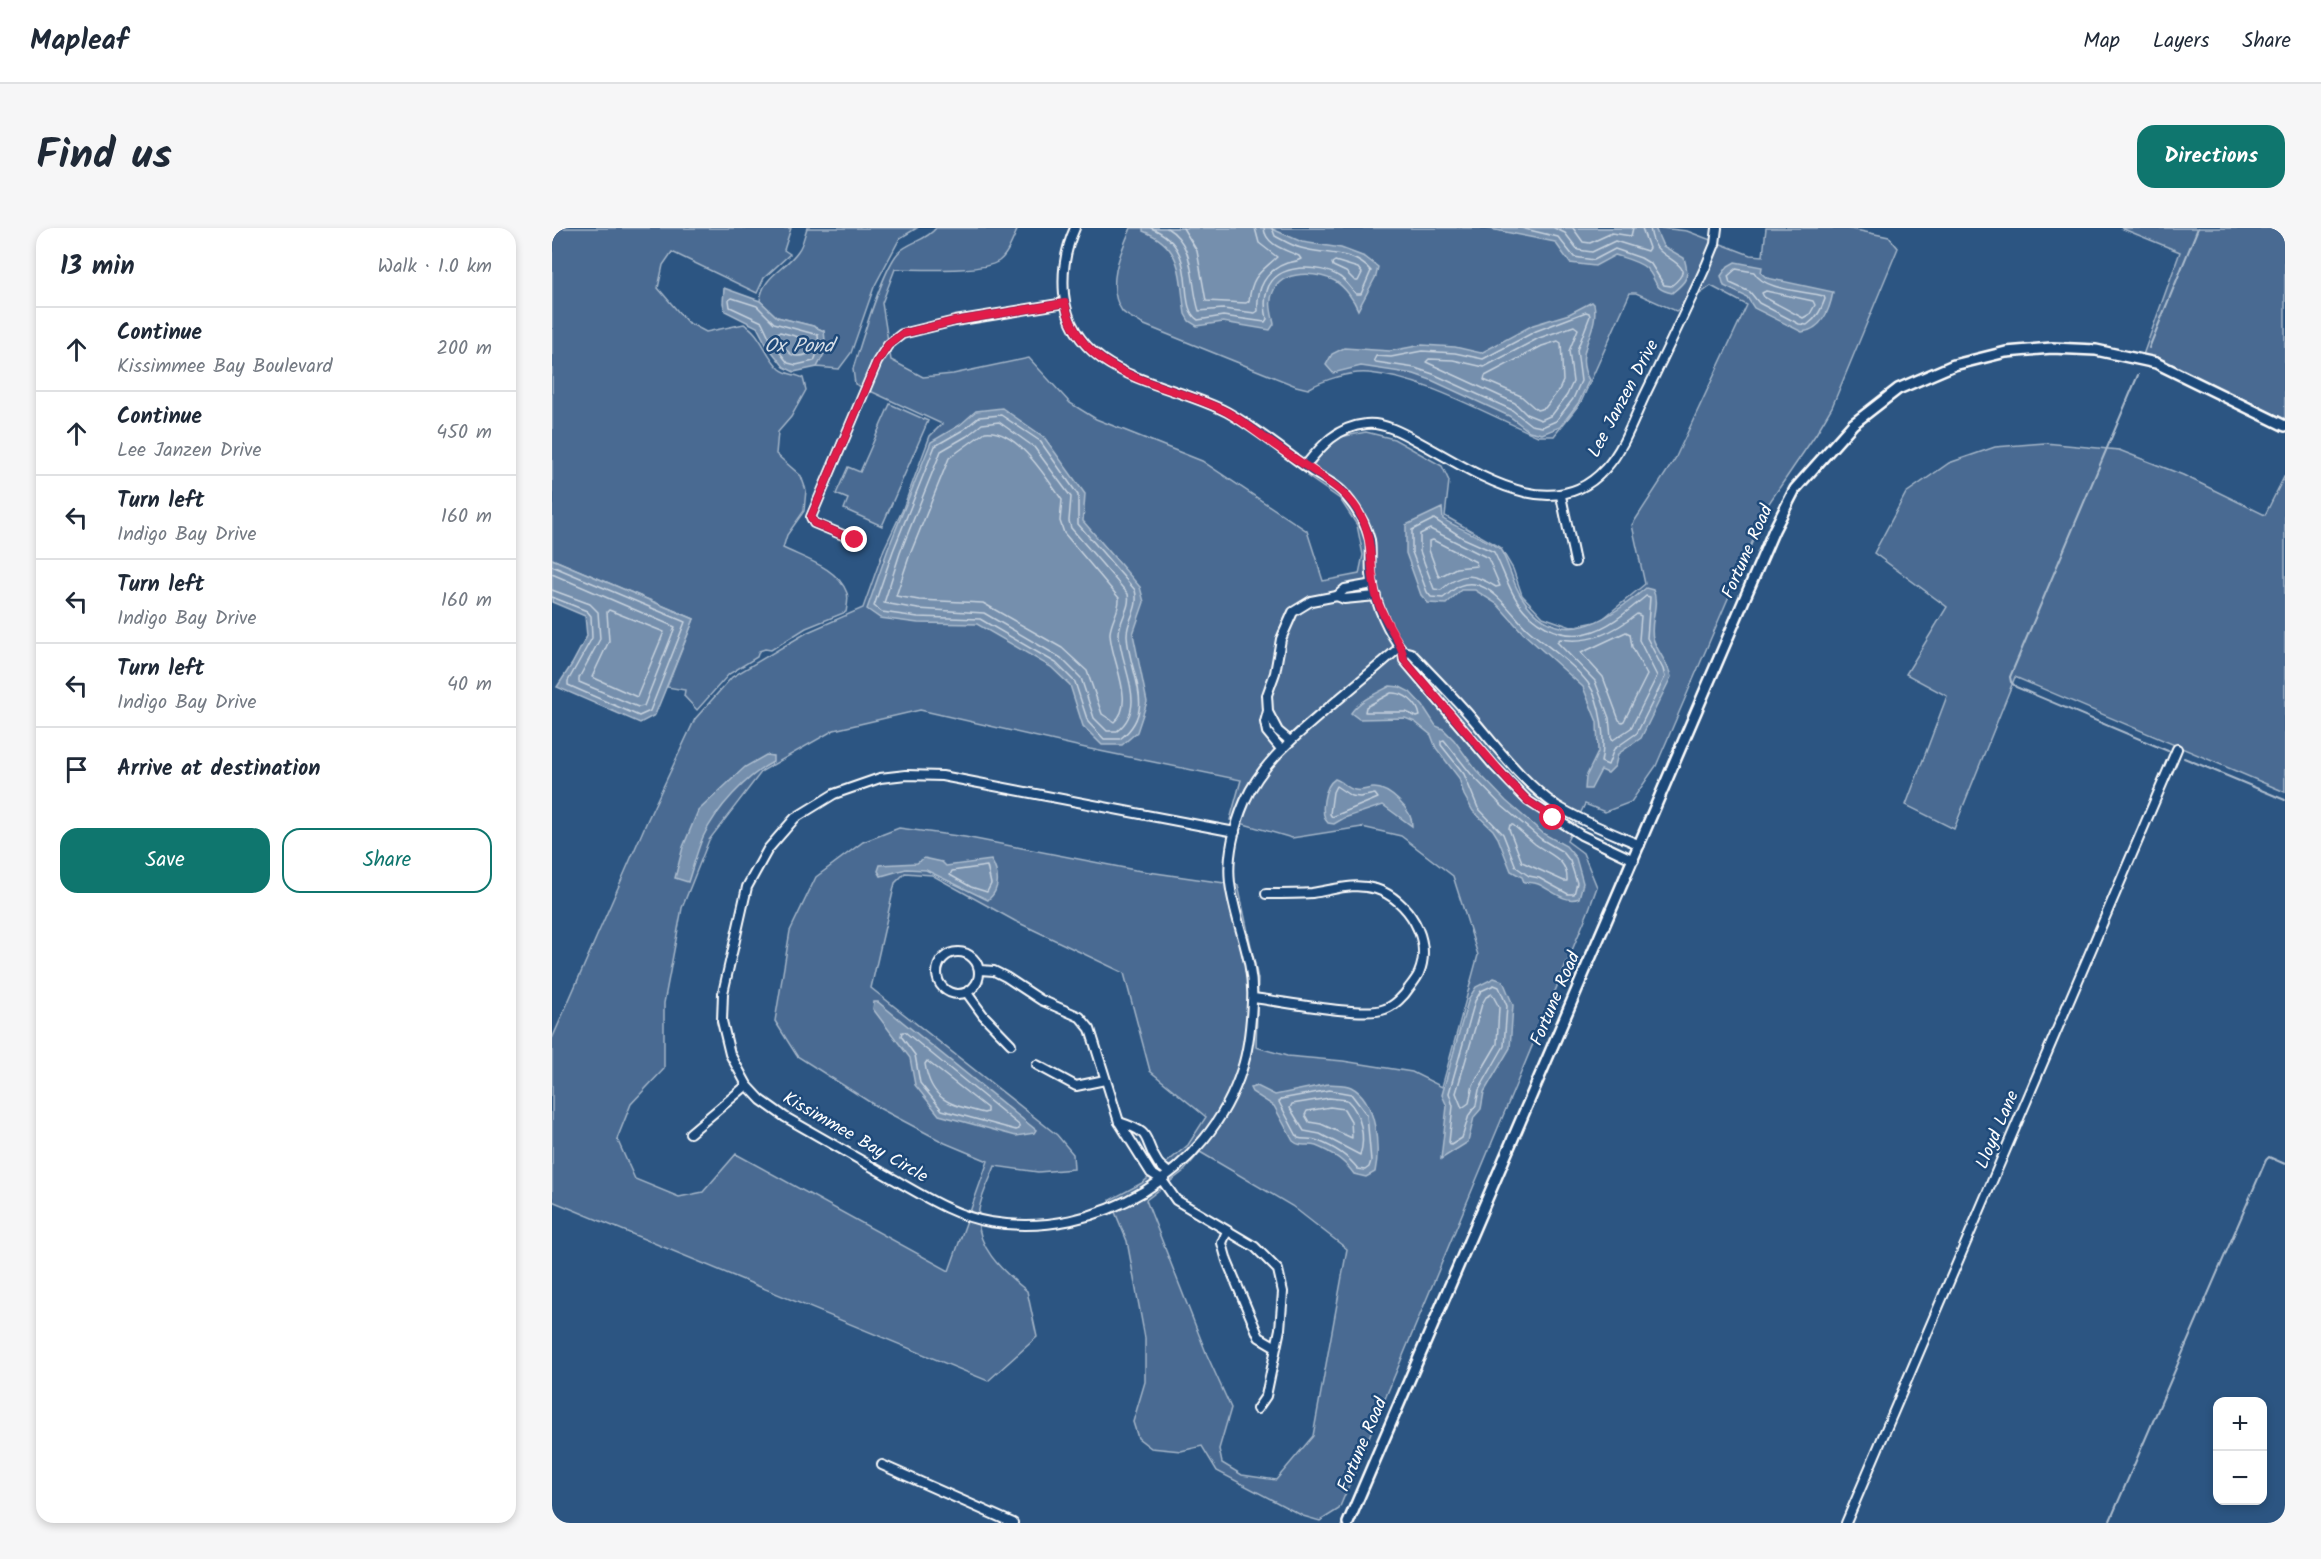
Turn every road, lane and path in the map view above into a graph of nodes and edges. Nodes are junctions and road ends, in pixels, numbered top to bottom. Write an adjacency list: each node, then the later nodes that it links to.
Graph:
1 (1075, 228): 3 (street)
2 (1717, 228): 6 (street, Lee Janzen Drive)
3 (1065, 303): 5 (street); 7 (street)
4 (2285, 426): 22 (street, Fortune Road)
5 (1305, 466): 6 (street, Lee Janzen Drive); 9 (street)
6 (1561, 496): 8 (street)
7 (855, 540)
8 (1575, 562)
9 (1372, 584): 10 (street); 11 (street)
10 (1337, 596): 11 (street); 13 (street)
11 (1376, 596): 12 (street)
12 (1402, 649): 14 (street); 15 (street, Kissimmee Bay Circle); 16 (street)
13 (1268, 711): 15 (street); 17 (street)
14 (1488, 736): 16 (street); 19 (street)
15 (1290, 741): 17 (street, Kissimmee Bay Circle)
16 (1478, 746): 21 (street)
17 (1281, 749): 20 (street, Kissimmee Bay Circle)
18 (2177, 749): 42 (street, Lloyd Lane)
19 (1589, 823): 21 (street); 22 (street)
20 (1235, 832): 27 (street, Kissimmee Bay Circle); 31 (street, Kissimmee Bay Circle)
21 (1583, 835): 23 (street)
22 (1640, 845): 23 (street, Fortune Road)
23 (1634, 860): 41 (street, Fortune Road)
24 (1266, 894): 27 (street)
25 (980, 970): 26 (street); 26 (street); 30 (street)
26 (967, 993): 28 (street)
27 (1253, 998): 34 (street, Kissimmee Bay Circle)
28 (1011, 1044)
29 (1037, 1065): 30 (street)
30 (1105, 1080): 32 (street)
31 (747, 1085): 33 (street); 35 (street, Kissimmee Bay Circle)
32 (1119, 1122): 34 (street); 35 (street)
33 (690, 1133)
34 (1169, 1173): 35 (street, Kissimmee Bay Circle)
35 (1162, 1180): 36 (street)
36 (1227, 1231): 37 (street); 37 (street)
37 (1276, 1347): 38 (street)
38 (1257, 1409)
39 (882, 1465): 40 (street)
40 (1013, 1523)
41 (1348, 1523)
42 (1846, 1523)

